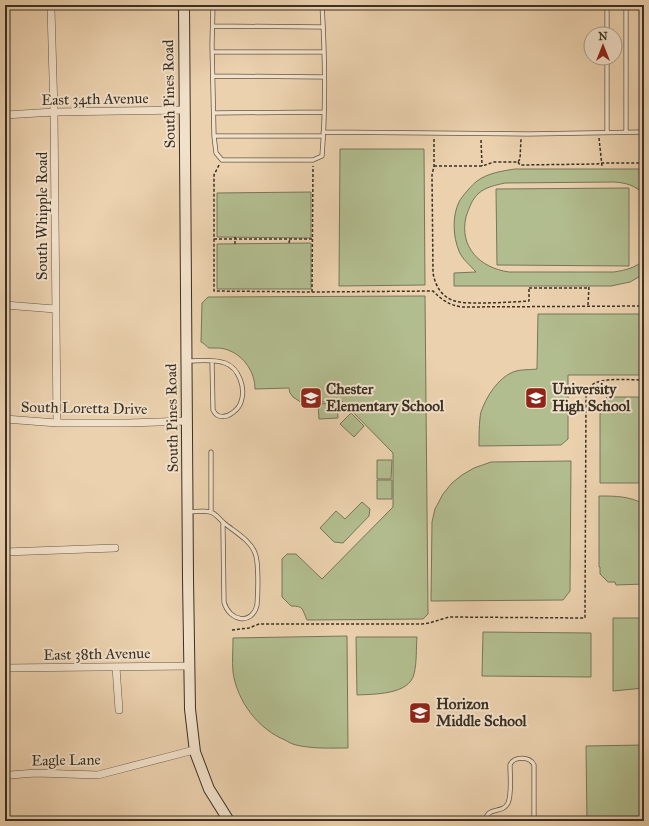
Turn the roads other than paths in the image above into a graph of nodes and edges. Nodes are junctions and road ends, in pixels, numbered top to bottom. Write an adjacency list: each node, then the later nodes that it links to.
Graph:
1 (184, 5): 15 (street, South Pines Road)
2 (214, 5): 7 (lane)
3 (322, 5): 8 (lane)
4 (607, 5): 9 (lane)
5 (626, 5): 21 (lane)
6 (51, 9): 16 (street, South Whipple Road)
7 (213, 26): 8 (lane); 10 (lane)
8 (323, 26): 11 (lane)
9 (607, 26)
10 (213, 52): 11 (lane); 13 (lane)
11 (324, 52): 14 (lane)
12 (607, 66): 20 (lane)
13 (213, 76): 14 (lane); 18 (lane)
14 (324, 77): 17 (lane)
15 (185, 110): 16 (street, East 34th Avenue); 27 (street, South Pines Road)
16 (54, 112): 19 (street, East 34th Avenue); 26 (street, South Whipple Road)
17 (324, 112): 18 (lane); 23 (lane)
18 (214, 113): 24 (lane)
19 (5, 115)
20 (607, 132): 21 (lane); 23 (lane)
21 (626, 132): 22 (lane)
22 (644, 132)
23 (323, 134): 24 (lane); 24 (lane)
24 (214, 136)
25 (5, 305): 26 (street)
26 (55, 309): 31 (street, South Whipple Road)
27 (186, 361): 28 (lane); 30 (street, South Pines Road)
28 (212, 361): 28 (lane)
29 (5, 419): 31 (street, South Loretta Drive)
30 (187, 421): 31 (street, South Loretta Drive); 33 (street, South Pines Road)
31 (57, 424)
32 (211, 452): 34 (lane)
33 (188, 512): 34 (lane); 38 (street, South Pines Road)
34 (211, 512): 35 (lane)
35 (223, 522): 35 (lane)
36 (115, 548): 37 (street)
37 (5, 552)
38 (190, 666): 39 (street, East 38th Avenue); 42 (street, South Pines Road)
39 (116, 667): 40 (street, East 38th Avenue); 41 (street)
40 (5, 668)
41 (119, 710)
42 (195, 752): 43 (street, Eagle Lane); 44 (street, South Pines Road)
43 (5, 777)
44 (230, 821)
45 (485, 821): 46 (lane)
46 (534, 821)

